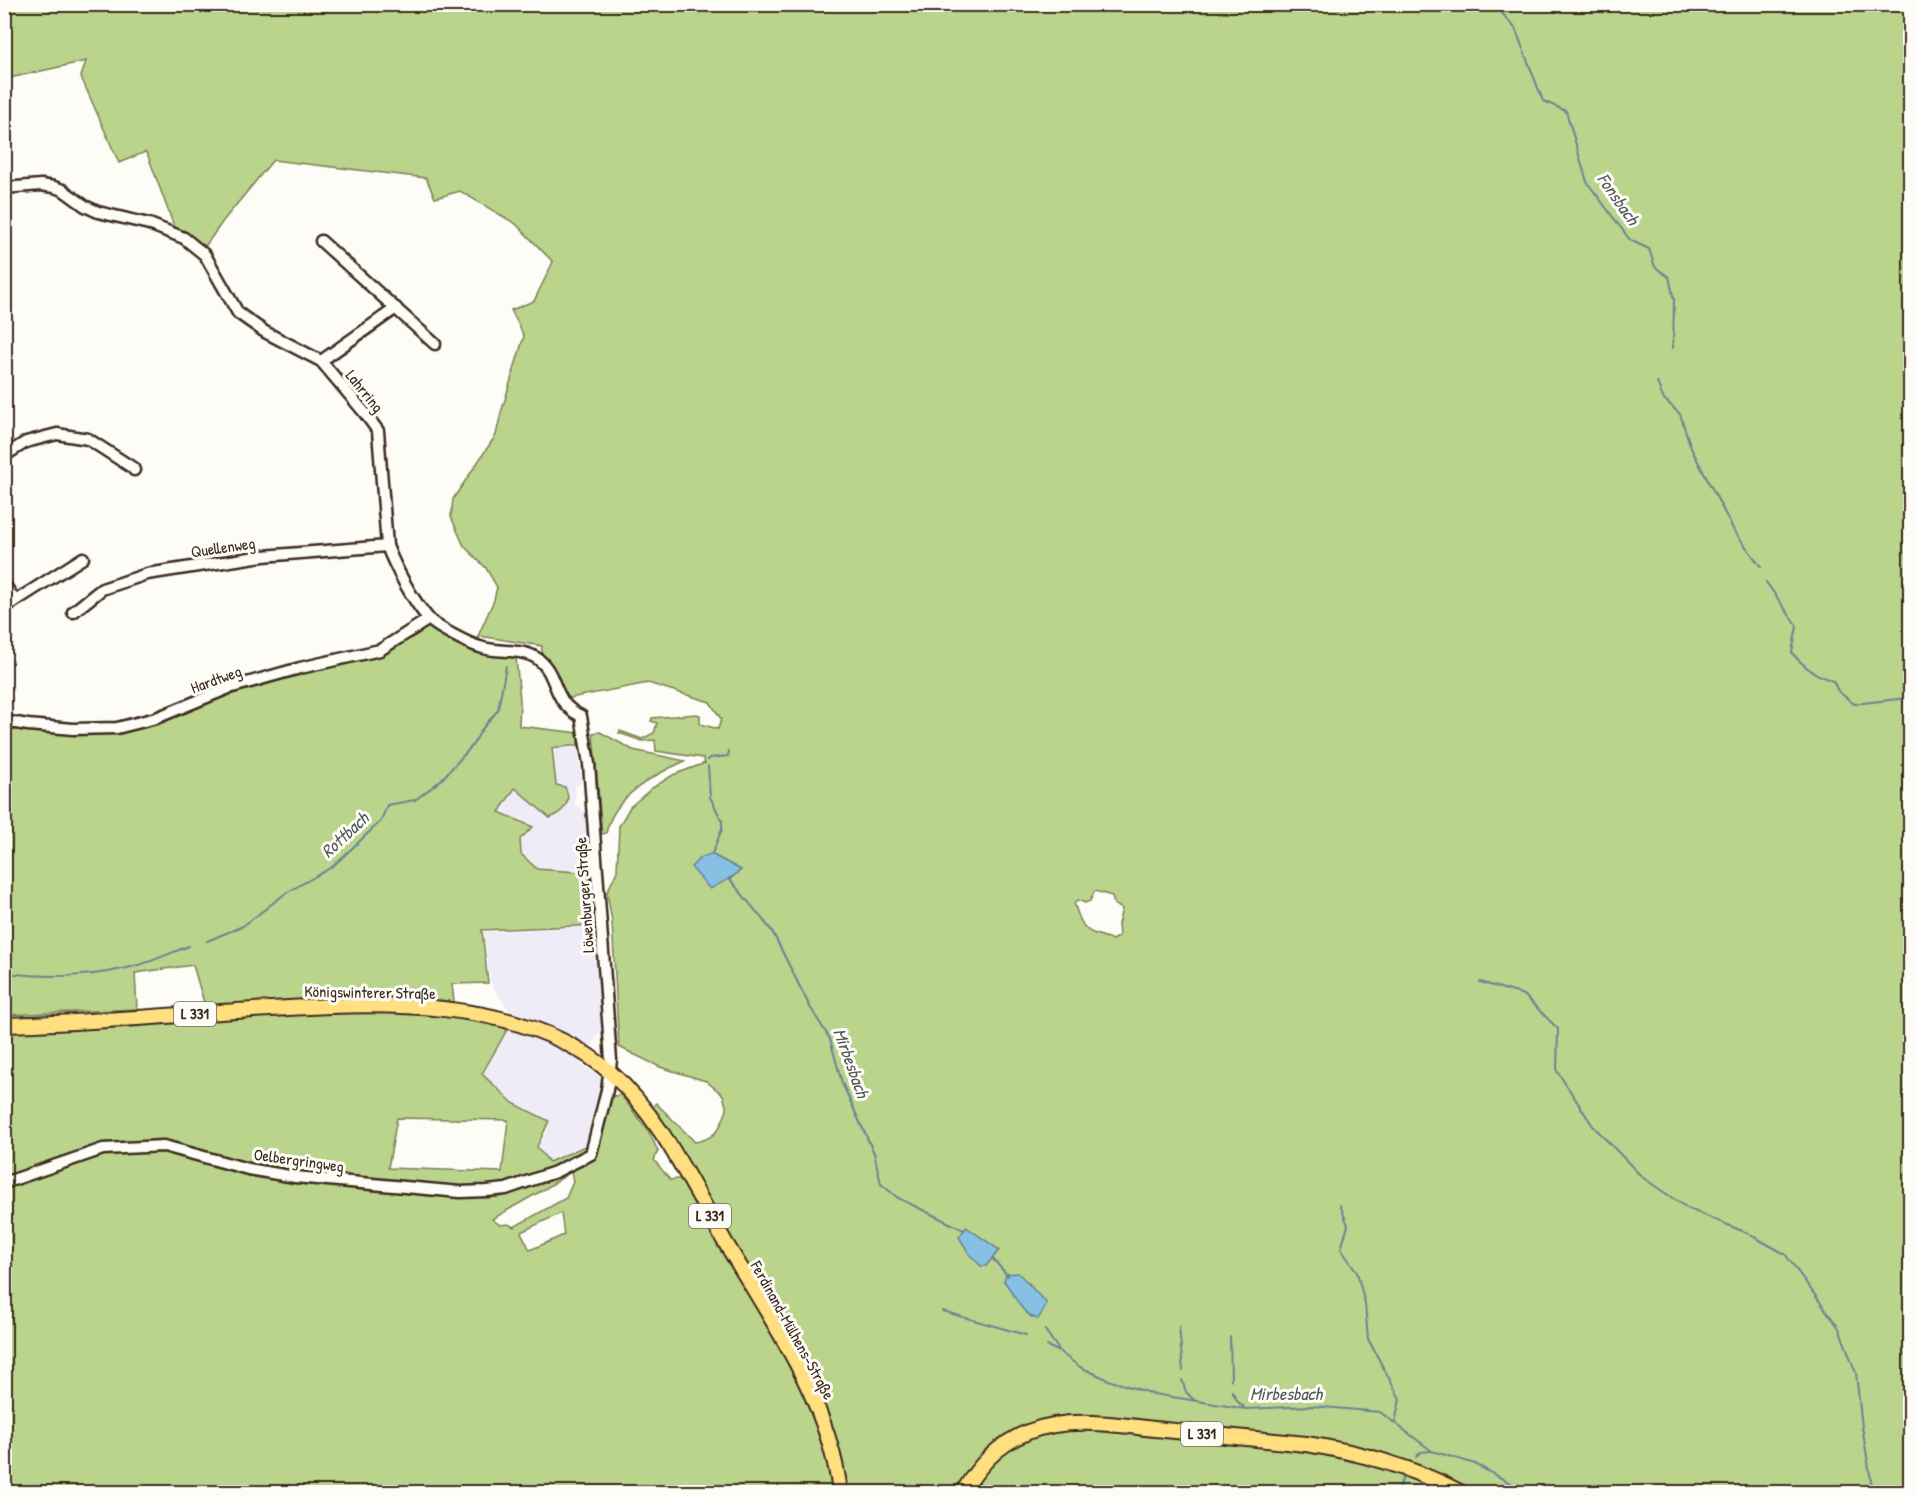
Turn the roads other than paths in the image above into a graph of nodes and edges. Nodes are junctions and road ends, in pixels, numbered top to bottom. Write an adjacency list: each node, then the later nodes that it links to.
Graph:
1 (4, 188): 5 (street, Lahrring)
2 (321, 241): 3 (street)
3 (396, 308): 4 (street); 5 (street)
4 (435, 344)
5 (321, 361): 8 (street, Lahrring)
6 (4, 456): 7 (street)
7 (134, 470)
8 (387, 546): 13 (street, Quellenweg); 14 (street, Lahrring)
9 (83, 558): 11 (street)
10 (4, 584): 11 (street)
11 (15, 600): 12 (street)
12 (4, 608)
13 (73, 612)
14 (429, 619): 15 (street, Lahrring); 16 (street, Hardtweg)
15 (581, 716): 18 (street, Löwenburger Straße)
16 (4, 721)
17 (4, 1025): 18 (main road, Königswinterer Straße / L 331)
18 (610, 1072): 19 (street, Löwenburger Straße); 21 (main road, Königswinterer Straße / L 331)
19 (591, 1154): 20 (street, Oelbergringweg)
20 (4, 1183)
21 (733, 1254): 22 (main road, Ferdinand-Mülhens-Straße / L 331)
22 (840, 1492)
23 (963, 1492): 24 (main road, L 331)
24 (1460, 1492)

